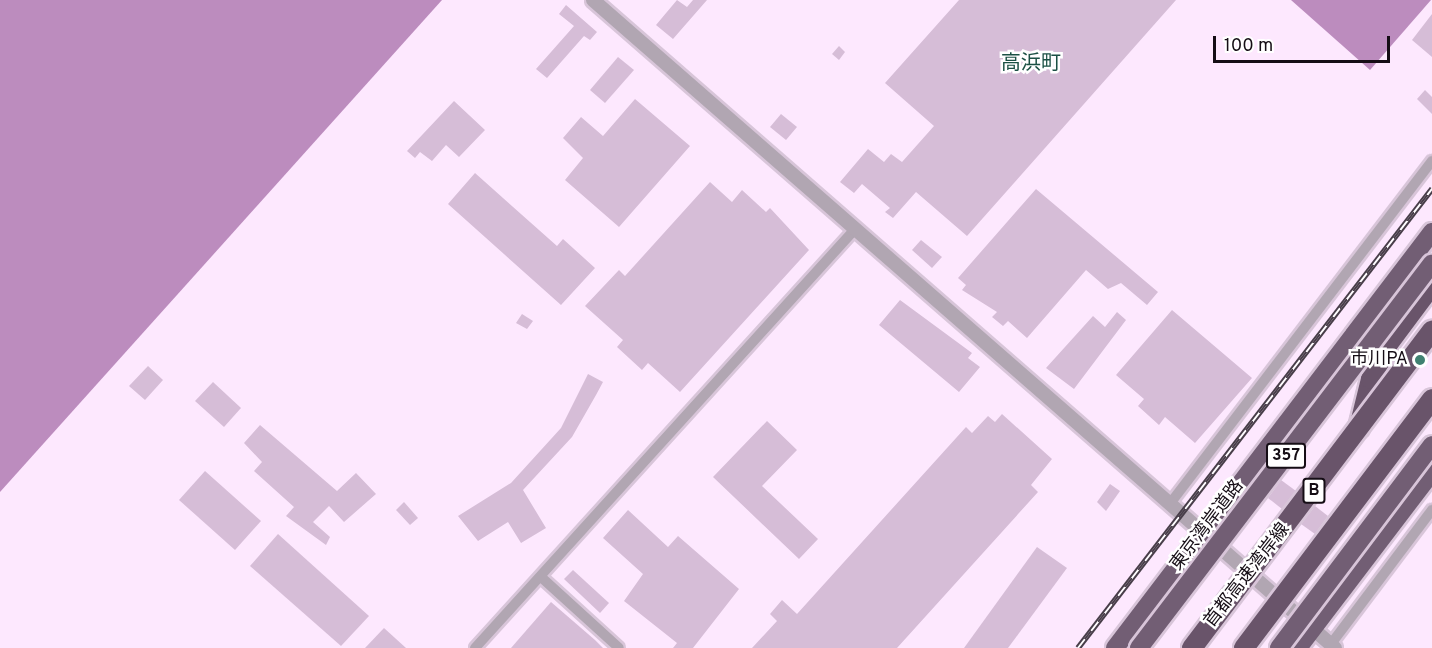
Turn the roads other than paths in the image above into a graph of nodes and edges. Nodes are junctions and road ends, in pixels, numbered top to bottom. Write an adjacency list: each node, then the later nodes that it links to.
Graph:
1 (593, 0): 3 (street)
2 (1432, 161): 14 (street)
3 (856, 228): 14 (street); 17 (street)
4 (1432, 232): 16 (highway, 東京湾岸道路 / 357)
5 (1432, 264): 23 (highway, 東京湾岸道路 / 357, bridge)
6 (1432, 285): 11 (highway)
7 (1432, 303): 8 (highway)
8 (1432, 314)
9 (1432, 331): 11 (highway, 首都高速湾岸線 / B, bridge)
10 (1432, 399): 25 (highway, B, bridge)
11 (1358, 430): 24 (highway, 首都高速湾岸線 / B, bridge)
12 (1432, 445): 26 (highway, bridge)
13 (1432, 472): 18 (highway)
14 (1172, 501): 16 (street)
15 (1432, 510): 19 (street)
16 (1205, 530): 18 (street); 22 (highway, 東京湾岸道路 / 357)
17 (541, 577): 20 (street); 21 (street)
18 (1313, 627): 19 (street); 27 (highway)
19 (1333, 646)
20 (475, 648)
21 (620, 648)
22 (1115, 648)
23 (1139, 648)
24 (1192, 648)
25 (1244, 648)
26 (1279, 648)
27 (1298, 648)

